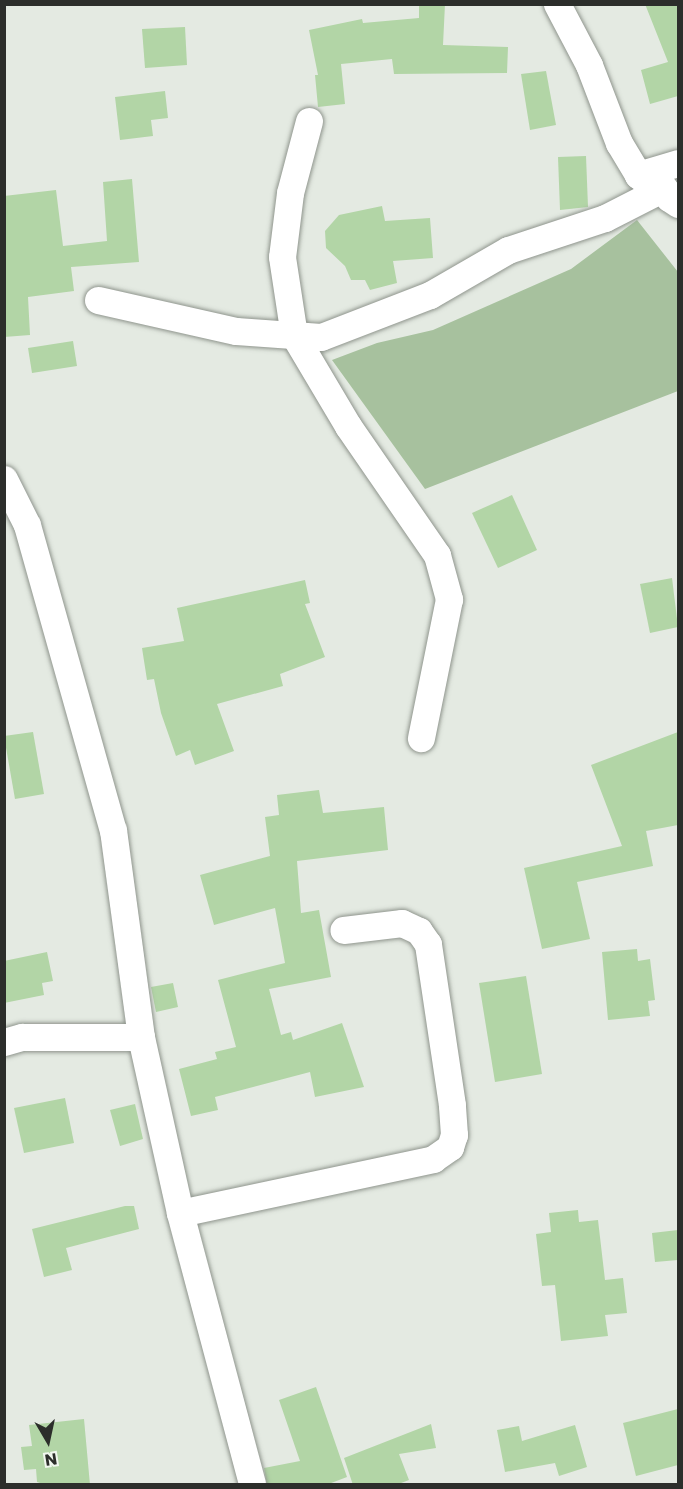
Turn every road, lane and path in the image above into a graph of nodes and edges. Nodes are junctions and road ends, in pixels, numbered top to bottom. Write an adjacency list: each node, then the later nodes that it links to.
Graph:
1 (557, 4): 4 (street)
2 (309, 121): 7 (street)
3 (678, 163): 4 (street)
4 (638, 175): 5 (street)
5 (671, 196): 7 (street)
6 (98, 300): 7 (street)
7 (294, 335): 9 (street)
8 (4, 479): 11 (street)
9 (421, 738)
10 (343, 930): 13 (street)
11 (141, 1037): 12 (street); 13 (street)
12 (4, 1042)
13 (180, 1213): 14 (street)
14 (252, 1485)

